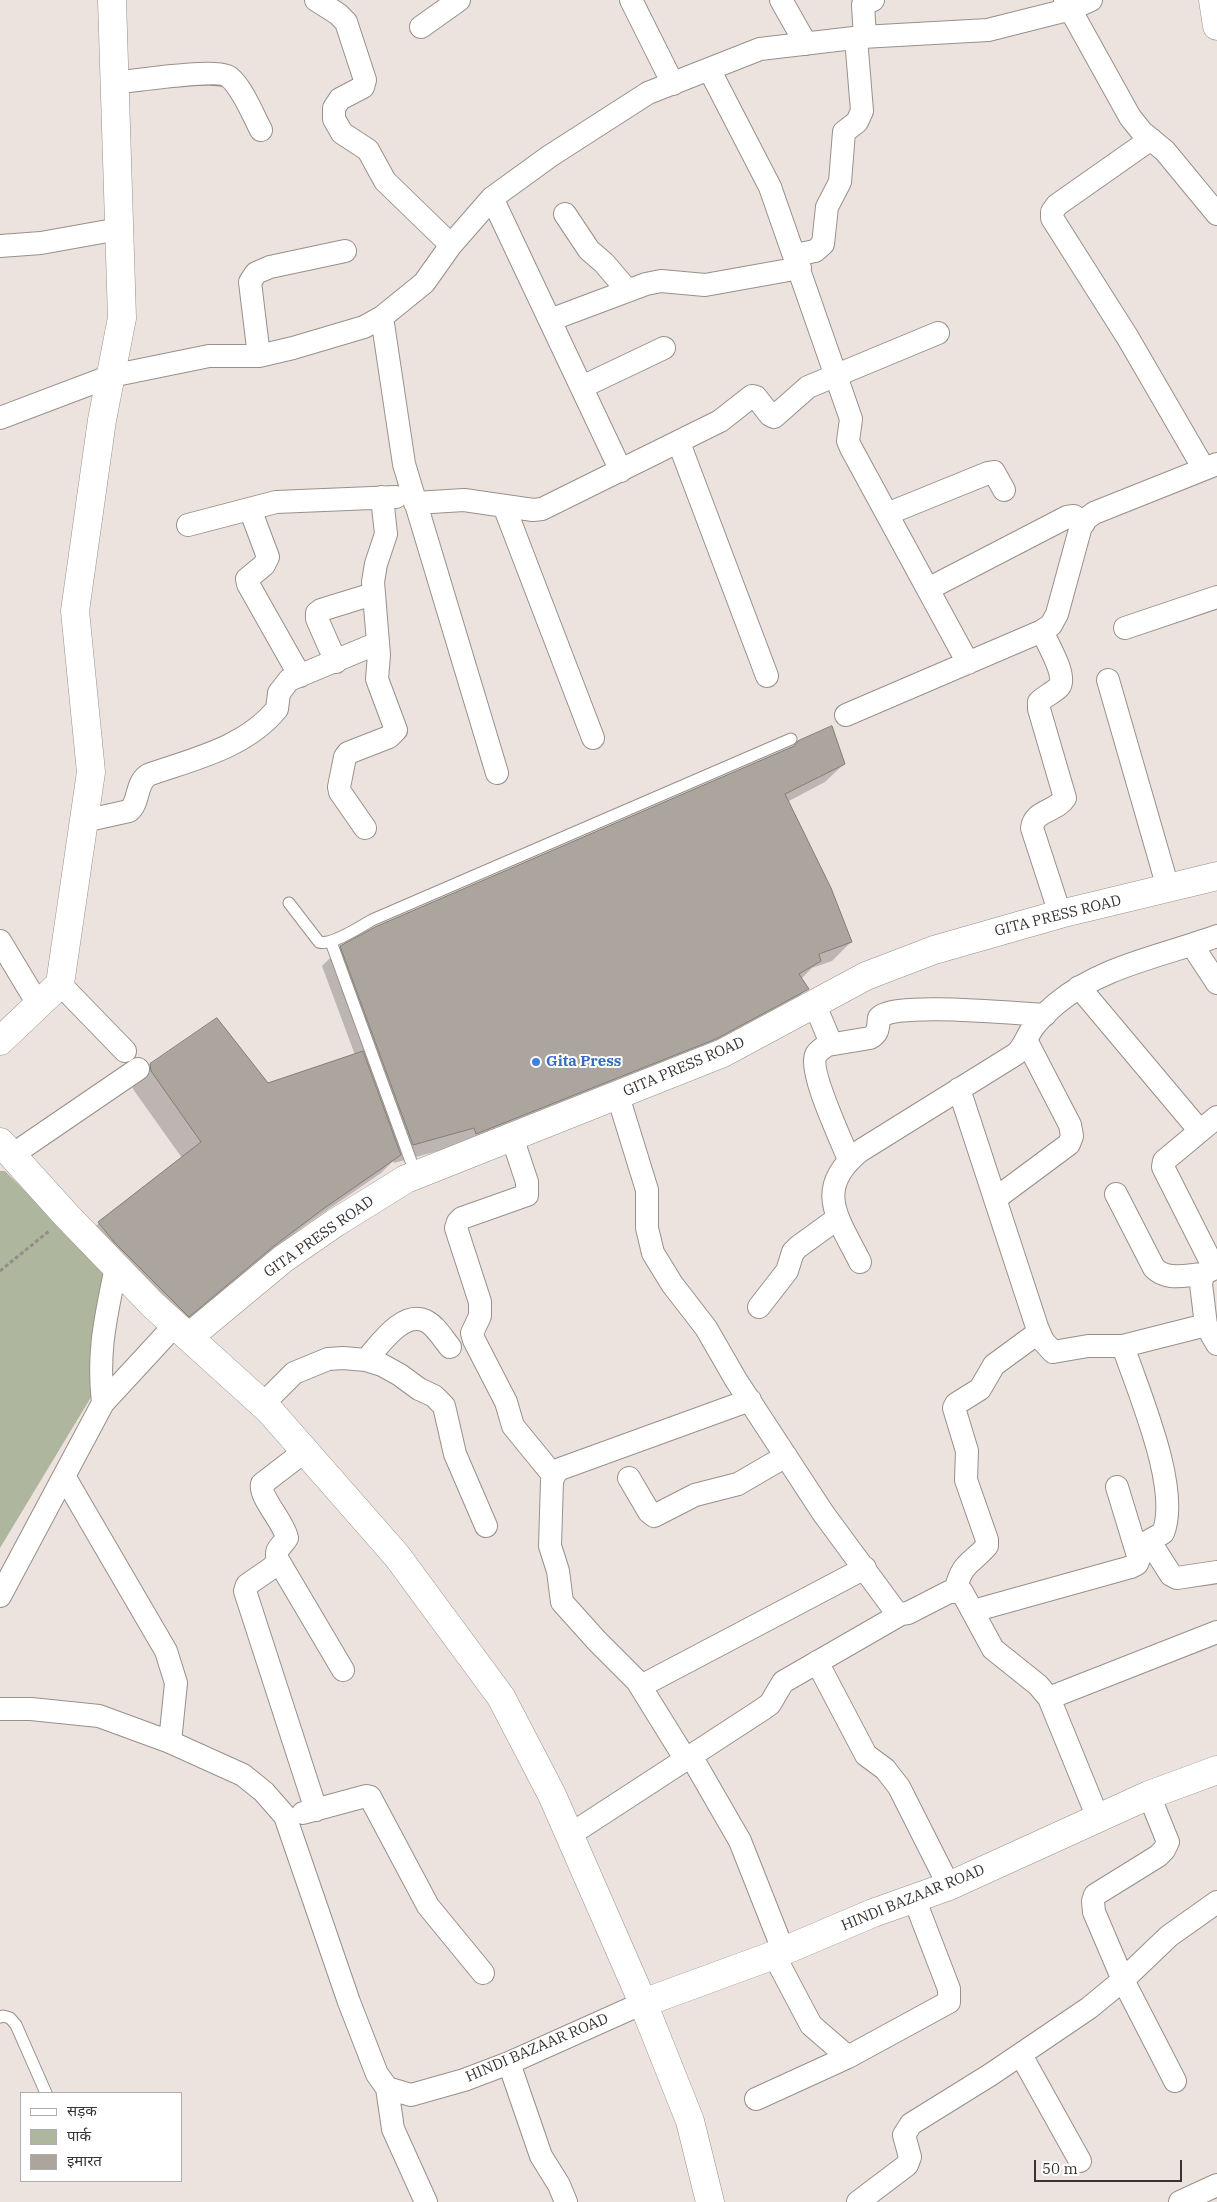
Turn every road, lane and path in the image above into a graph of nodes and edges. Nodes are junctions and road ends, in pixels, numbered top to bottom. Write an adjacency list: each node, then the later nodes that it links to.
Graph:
1 (112, 0): 14 (street)
2 (316, 0): 23 (street)
3 (459, 0): 10 (street)
4 (630, 0): 15 (street)
5 (781, 0): 12 (street)
6 (873, 0): 11 (street)
7 (1213, 0): 9 (street)
8 (1076, 3): 11 (street); 17 (street)
9 (1217, 26)
10 (421, 27)
11 (861, 37): 12 (street); 25 (street)
12 (806, 44): 13 (street)
13 (709, 69): 15 (street); 25 (street)
14 (114, 83): 16 (street); 21 (street)
15 (672, 84): 18 (street)
16 (261, 130)
17 (1151, 139): 20 (street); 37 (street)
18 (492, 198): 23 (street); 28 (street)
19 (566, 214): 26 (street)
20 (1217, 214)
21 (120, 229): 22 (street); 33 (street)
22 (0, 246)
23 (451, 246): 27 (street)
24 (345, 251): 31 (street)
25 (798, 262): 26 (street); 32 (street)
26 (628, 291): 28 (street)
27 (382, 317): 31 (street); 41 (street)
28 (550, 320): 34 (street)
29 (938, 333): 32 (street)
30 (664, 348): 34 (street)
31 (259, 356): 33 (street)
32 (835, 374): 36 (street); 44 (street)
33 (111, 376): 35 (street); 62 (street)
34 (582, 387): 38 (street)
35 (0, 418)
36 (678, 443): 38 (street); 56 (street)
37 (1210, 466): 45 (street)
38 (621, 471): 42 (street)
39 (1004, 490): 44 (street)
40 (382, 497): 41 (street); 43 (street); 48 (street)
41 (413, 499): 42 (street); 61 (street)
42 (504, 506): 59 (street)
43 (250, 509): 46 (street); 55 (street)
44 (887, 514): 47 (street)
45 (1084, 523): 47 (street); 51 (street)
46 (188, 525)
47 (928, 589): 54 (street)
48 (373, 594): 52 (street); 53 (street)
49 (1217, 597): 50 (street)
50 (1125, 628)
51 (1042, 632): 54 (street); 67 (street)
52 (378, 644): 53 (street); 63 (street)
53 (336, 662): 55 (street)
54 (968, 663): 58 (street)
55 (300, 676): 62 (street)
56 (767, 676)
57 (1108, 680): 65 (street)
58 (846, 716)
59 (593, 738)
60 (791, 739): 70 (lane)
61 (497, 773)
62 (84, 821): 73 (street)
63 (365, 828)
64 (1217, 876): 65 (street, GITA PRESS ROAD)
65 (1168, 888): 67 (street, GITA PRESS ROAD)
66 (289, 903): 70 (lane)
67 (1060, 914): 76 (street, GITA PRESS ROAD)
68 (1217, 936): 71 (street)
69 (0, 941): 75 (street)
70 (331, 942): 87 (lane)
71 (1192, 945): 72 (street); 74 (street)
72 (1217, 983)
73 (60, 984): 75 (street); 85 (street)
74 (1079, 987): 77 (street); 83 (street)
75 (38, 1004): 79 (street)
76 (815, 1005): 80 (street); 82 (street, GITA PRESS ROAD)
77 (1050, 1010): 78 (street); 80 (street)
78 (1026, 1040): 81 (street); 89 (street)
79 (0, 1041)
80 (828, 1045): 86 (street)
81 (959, 1090): 86 (street); 89 (street)
82 (618, 1096): 84 (street, GITA PRESS ROAD); 103 (street)
83 (1209, 1124): 94 (street)
84 (512, 1137): 87 (street, GITA PRESS ROAD); 108 (street)
85 (6, 1148): 90 (street)
86 (849, 1160): 91 (street)
87 (416, 1176): 97 (street, GITA PRESS ROAD)
88 (1116, 1194): 94 (street)
89 (995, 1199): 98 (street)
90 (67, 1216): 93 (street); 95 (path)
91 (838, 1218): 92 (street); 96 (street)
92 (860, 1262)
93 (116, 1267): 97 (street); 104 (street)
94 (1211, 1270): 99 (street)
95 (0, 1271)
96 (759, 1307)
97 (182, 1331): 104 (street); 105 (street)
98 (1039, 1332): 100 (street); 117 (street)
99 (1212, 1334): 100 (street)
100 (1123, 1346): 113 (street)
101 (450, 1347): 102 (street)
102 (366, 1360): 105 (street); 112 (street)
103 (750, 1400): 107 (street); 108 (street)
104 (103, 1403): 109 (street)
105 (263, 1404): 106 (street)
106 (305, 1451): 114 (street); 134 (street)
107 (786, 1456): 110 (street); 115 (street)
108 (553, 1475): 124 (street)
109 (64, 1476): 118 (street); 127 (street)
110 (629, 1478)
111 (1117, 1487): 113 (street)
112 (486, 1526)
113 (1143, 1545): 116 (street); 119 (street)
114 (278, 1560): 123 (street); 131 (street)
115 (865, 1568): 120 (street); 124 (street)
116 (1217, 1572)
117 (955, 1591): 119 (street); 120 (street)
118 (0, 1596)
119 (974, 1611): 125 (street)
120 (901, 1614): 122 (street)
121 (1215, 1639): 125 (street)
122 (817, 1662): 128 (street); 135 (street)
123 (343, 1670)
124 (641, 1686): 128 (street)
125 (1049, 1698): 133 (street)
126 (0, 1709): 127 (street)
127 (170, 1742): 132 (street)
128 (688, 1758): 134 (street); 138 (street)
129 (1217, 1770): 130 (street, HINDI BAZAAR ROAD)
130 (1149, 1795): 133 (street, HINDI BAZAAR ROAD); 140 (street)
131 (316, 1810): 132 (street); 139 (street)
132 (284, 1816): 147 (street)
133 (1098, 1818): 135 (street, HINDI BAZAAR ROAD)
134 (568, 1836): 141 (street)
135 (949, 1886): 136 (street, HINDI BAZAAR ROAD)
136 (914, 1898): 138 (street, HINDI BAZAAR ROAD); 144 (street)
137 (1217, 1902): 140 (street)
138 (779, 1952): 141 (street, HINDI BAZAAR ROAD); 144 (street)
139 (483, 1973)
140 (1123, 1980): 143 (street); 146 (street)
141 (643, 2003): 145 (street, HINDI BAZAAR ROAD); 154 (street)
142 (0, 2017): 148 (lane)
143 (1021, 2055): 150 (street); 155 (street)
144 (848, 2057): 149 (street)
145 (509, 2063): 147 (street, HINDI BAZAAR ROAD); 153 (street)
146 (1175, 2081)
147 (387, 2088): 152 (street)
148 (46, 2092)
149 (756, 2098)
150 (1080, 2161)
151 (1217, 2185): 156 (street)
152 (426, 2202)
153 (566, 2202)
154 (710, 2202)
155 (858, 2202)
156 (1180, 2202)

